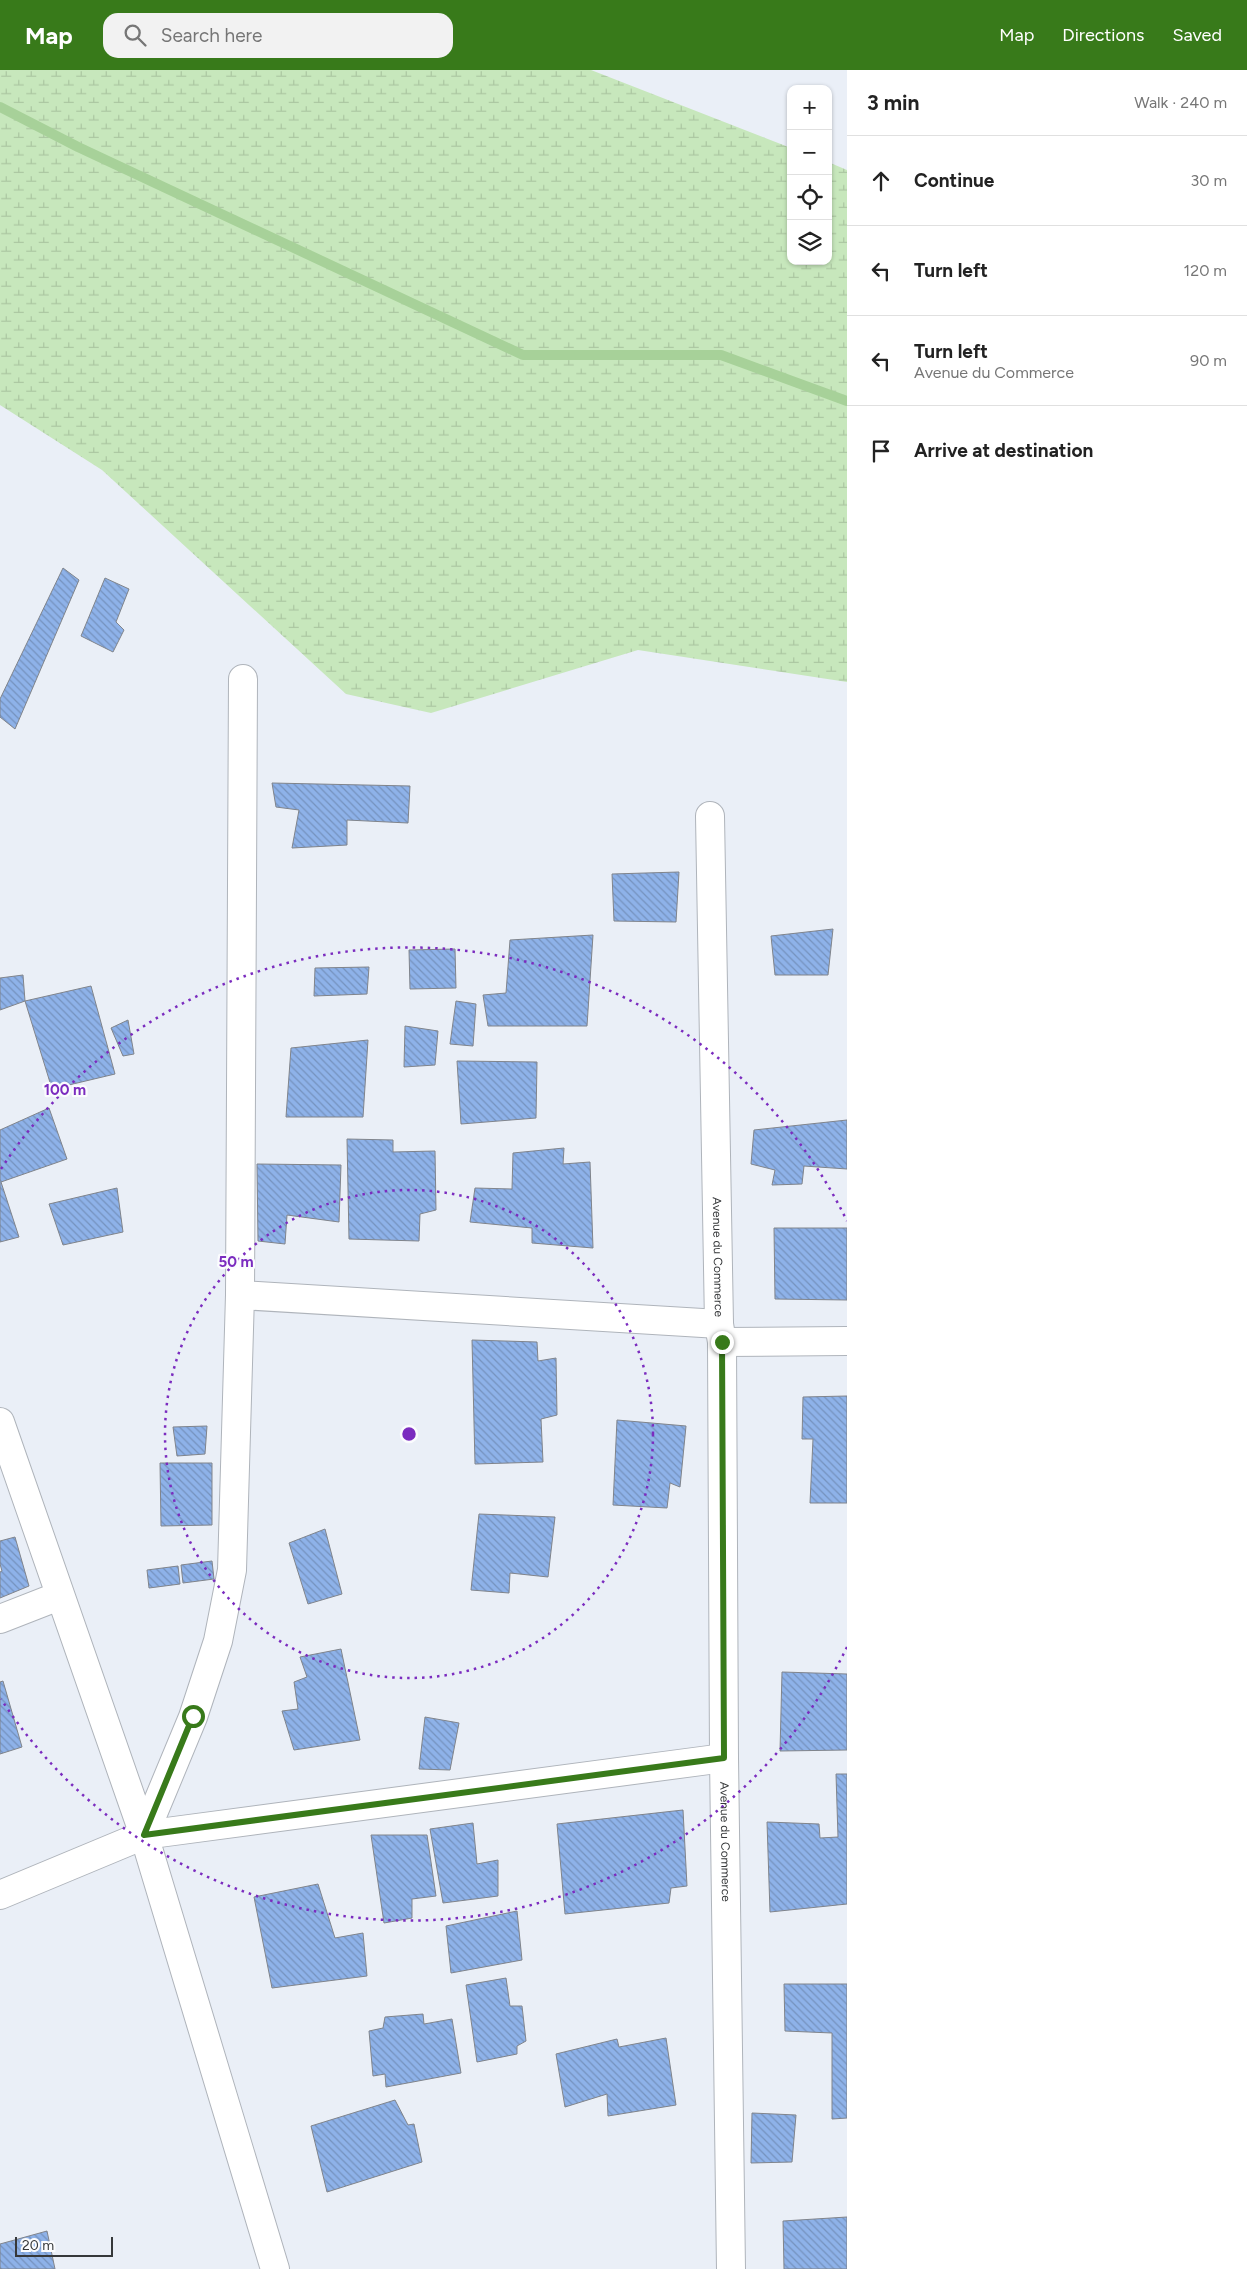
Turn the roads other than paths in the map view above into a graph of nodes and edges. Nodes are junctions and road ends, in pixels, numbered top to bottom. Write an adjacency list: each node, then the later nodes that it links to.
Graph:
1 (243, 678): 3 (street)
2 (710, 816): 4 (street, Avenue du Commerce)
3 (240, 1295): 4 (street); 10 (street)
4 (721, 1333): 5 (street); 9 (street, Avenue du Commerce)
5 (847, 1341)
6 (0, 1422): 7 (street)
7 (60, 1596): 8 (street); 10 (street)
8 (0, 1619)
9 (724, 1758): 10 (street); 13 (street, Avenue du Commerce)
10 (144, 1835): 11 (street); 12 (street)
11 (0, 1895)
12 (275, 2269)
13 (730, 2269)

